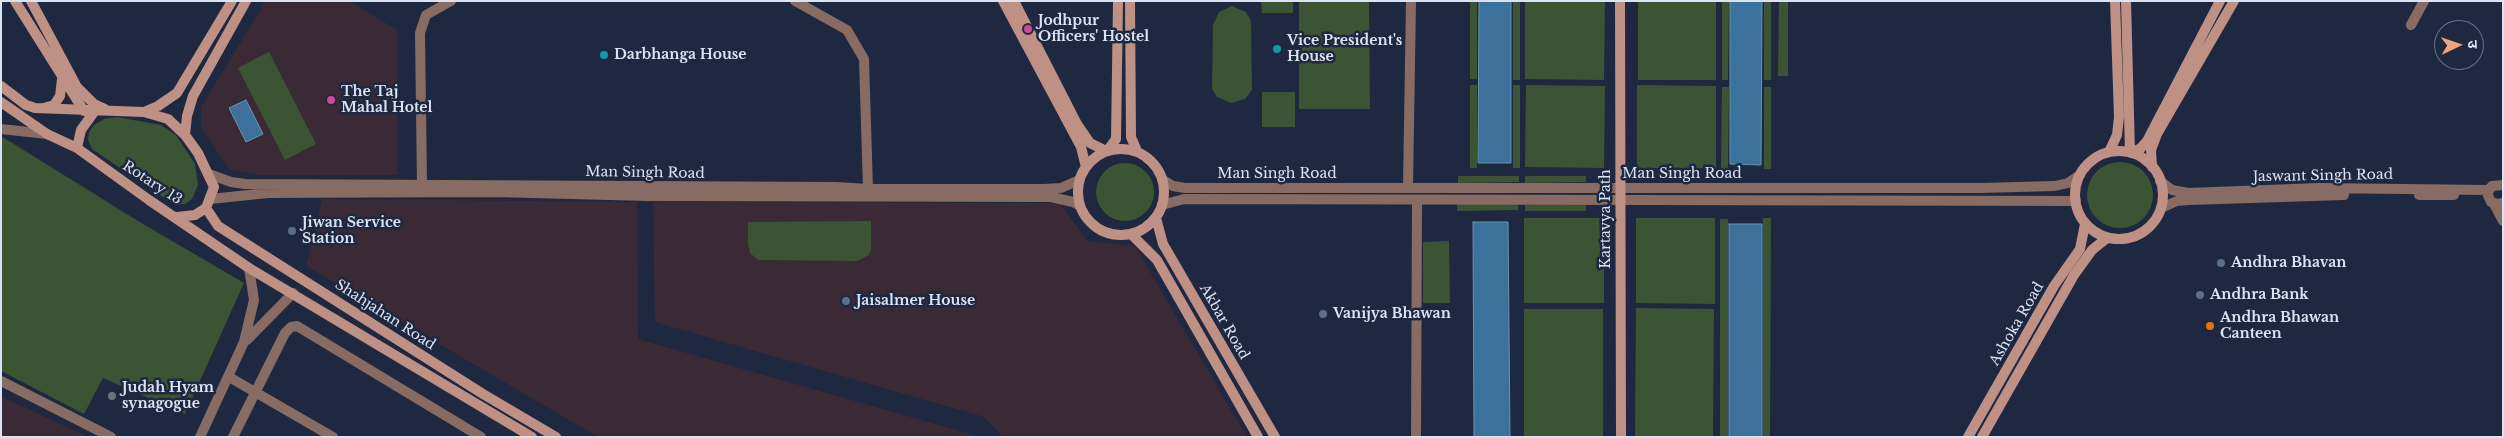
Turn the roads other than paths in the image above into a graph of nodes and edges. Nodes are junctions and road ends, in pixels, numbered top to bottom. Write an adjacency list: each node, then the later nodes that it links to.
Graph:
1 (15, 1): 19 (main road)
2 (31, 1): 23 (main road)
3 (232, 1): 24 (main road)
4 (246, 1): 27 (main road)
5 (451, 1): 41 (street)
6 (795, 1): 43 (street)
7 (1003, 1): 34 (main road)
8 (1014, 1): 29 (main road)
9 (1118, 1): 29 (main road)
10 (1130, 1): 30 (main road)
11 (1411, 1): 42 (street)
12 (1620, 1): 44 (main road, Kartavya Path)
13 (2115, 1): 31 (main road)
14 (2126, 1): 32 (main road)
15 (2220, 1): 32 (main road)
16 (2234, 1): 33 (main road)
17 (2424, 1): 18 (street)
18 (2410, 25)
19 (62, 78): 22 (main road); 23 (main road)
20 (1, 86): 22 (main road)
21 (1, 102): 26 (main road, Rotary 13)
22 (41, 109): 23 (main road)
23 (94, 111): 24 (main road); 28 (main road)
24 (144, 112): 27 (main road)
25 (1, 129): 26 (street)
26 (47, 134): 28 (main road, Rotary 13)
27 (185, 135): 35 (main road)
28 (77, 148): 53 (main road, Rotary 13)
29 (1107, 150): 30 (main road); 34 (main road)
30 (1137, 151): 38 (main road)
31 (2109, 152): 32 (main road); 36 (main road)
32 (2130, 153): 33 (main road)
33 (2152, 166): 39 (main road)
34 (1086, 167): 37 (main road)
35 (210, 174): 41 (street, Man Singh Road); 49 (main road)
36 (2080, 175): 44 (street, Man Singh Road); 47 (main road)
37 (1080, 180): 43 (street, Man Singh Road); 50 (main road)
38 (1163, 180): 42 (street, Man Singh Road); 51 (main road)
39 (2160, 181): 48 (street, Jaswant Singh Road); 52 (main road)
40 (2502, 184): 48 (street)
41 (422, 185): 43 (street, Man Singh Road)
42 (1408, 187): 44 (street, Man Singh Road)
43 (868, 189)
44 (1620, 189): 46 (main road, Kartavya Path)
45 (1416, 200): 46 (street, Man Singh Road); 51 (street, Man Singh Road); 74 (street)
46 (1620, 200): 47 (street, Man Singh Road); 75 (main road, Kartavya Path)
47 (2076, 201): 56 (main road)
48 (2496, 201): 52 (street, Jaswant Singh Road); 55 (street)
49 (208, 203): 50 (street, Man Singh Road); 53 (main road, Rotary 13); 71 (main road, Shahjahan Road)
50 (1080, 204): 57 (main road)
51 (1162, 204): 54 (main road)
52 (2161, 208): 58 (main road)
53 (177, 217): 59 (main road, Shahjahan Road)
54 (1156, 218): 57 (main road); 73 (main road, Akbar Road)
55 (2503, 221)
56 (2085, 224): 58 (main road); 76 (main road, Ashoka Road)
57 (1131, 234): 72 (main road, Akbar Road)
58 (2107, 238): 77 (main road, Ashoka Road)
59 (249, 268): 60 (main road, Shahjahan Road); 61 (street)
60 (293, 292): 61 (street); 70 (main road, Shahjahan Road)
61 (244, 342): 62 (street)
62 (229, 377): 64 (street); 66 (street)
63 (1, 381): 65 (street)
64 (256, 392): 67 (street); 68 (street); 69 (street)
65 (111, 437)
66 (200, 437)
67 (232, 437)
68 (333, 437)
69 (481, 437)
70 (532, 437)
71 (556, 437)
72 (1258, 437)
73 (1275, 437)
74 (1416, 437)
75 (1621, 437)
76 (1968, 437)
77 (1982, 437)

